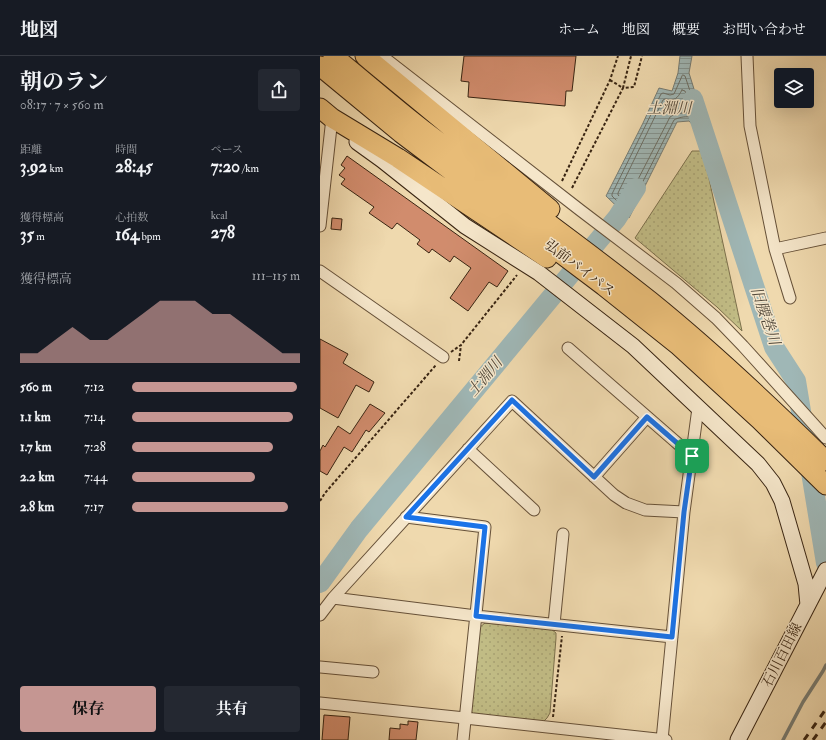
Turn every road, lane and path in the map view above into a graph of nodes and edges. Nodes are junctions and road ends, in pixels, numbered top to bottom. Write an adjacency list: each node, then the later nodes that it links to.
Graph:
1 (333, 56): 16 (highway, 弘前バイパス)
2 (365, 56): 16 (highway)
3 (382, 56): 16 (street)
4 (618, 56): 9 (path)
5 (631, 56): 10 (path)
6 (642, 56): 10 (path)
7 (747, 56): 17 (street)
8 (320, 66): 16 (highway, 弘前バイパス)
9 (610, 80): 10 (path); 12 (path)
10 (623, 88): 13 (path)
11 (326, 113): 14 (street); 16 (highway)
12 (560, 184)
13 (572, 188)
14 (320, 226)
15 (826, 238): 17 (street)
16 (559, 242): 20 (highway); 20 (highway); 26 (street); 28 (street)
17 (775, 249): 21 (street)
18 (320, 271): 24 (street)
19 (520, 273): 22 (path)
20 (608, 278): 31 (highway, 弘前バイパス); 33 (highway)
21 (790, 298)
22 (461, 345): 24 (path); 25 (path)
23 (568, 348): 27 (street)
24 (443, 357): 34 (path)
25 (459, 360)
26 (698, 408): 30 (street); 41 (street)
27 (647, 417): 30 (street); 32 (street)
28 (826, 438)
29 (468, 449): 32 (street); 35 (street); 37 (street)
30 (692, 456): 36 (street)
31 (826, 461)
32 (594, 477): 36 (street)
33 (826, 485)
34 (320, 501)
35 (534, 510)
36 (684, 512): 45 (street)
37 (406, 517): 40 (street); 43 (street)
38 (563, 534): 44 (street)
39 (823, 575): 41 (street, 石川百田線)
40 (333, 598): 42 (street); 43 (street)
41 (808, 605): 54 (street, 石川百田線)
42 (320, 615)
43 (476, 616): 44 (street); 49 (street)
44 (559, 624): 45 (street); 50 (path)
45 (672, 637): 52 (street)
46 (320, 667): 47 (street)
47 (373, 672)
48 (320, 703): 49 (street)
49 (465, 718): 50 (street); 51 (street)
50 (552, 727): 52 (street)
51 (463, 740)
52 (662, 740): 53 (street)
53 (666, 740)
54 (738, 740)

